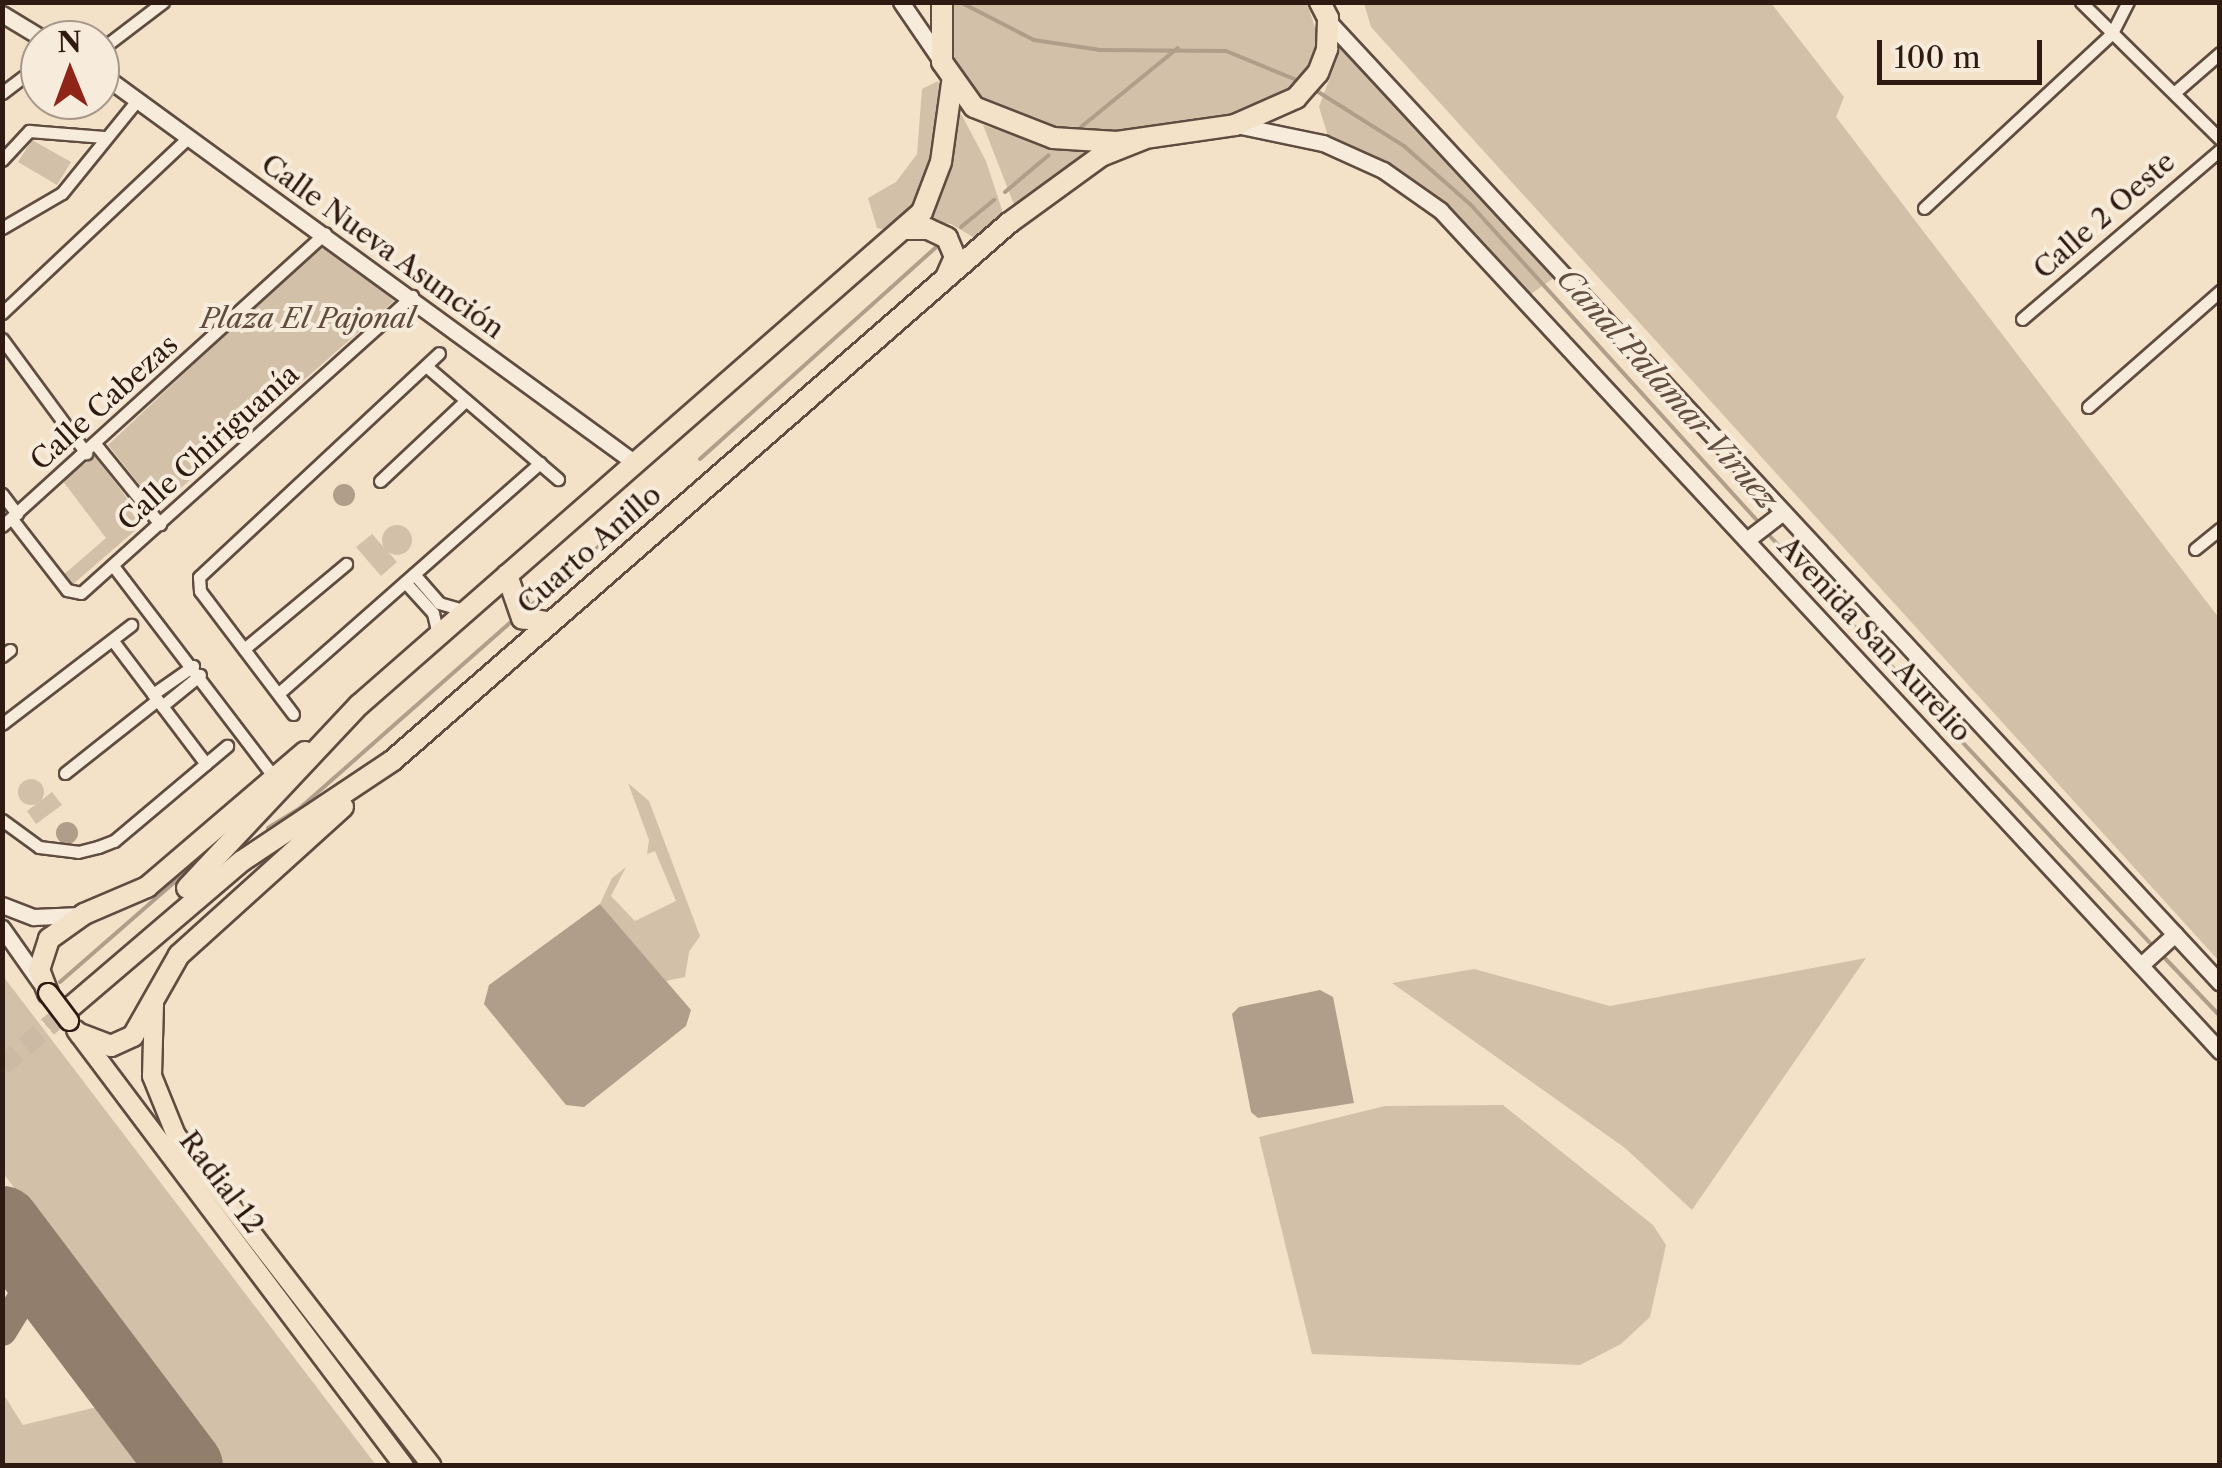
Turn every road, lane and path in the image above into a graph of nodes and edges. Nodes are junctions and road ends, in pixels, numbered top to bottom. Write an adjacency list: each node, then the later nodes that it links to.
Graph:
1 (163, 2): 8 (street)
2 (900, 2): 10 (main road)
3 (2081, 2): 7 (street)
4 (2128, 2): 7 (street)
5 (941, 6): 10 (highway)
6 (1327, 11): 15 (highway); 42 (main road, Avenida San Aurelio)
7 (2112, 33): 13 (street); 22 (street)
8 (120, 35)
9 (2220, 53): 13 (street)
10 (942, 62): 11 (highway)
11 (952, 83): 18 (highway); 24 (highway, Cuarto Anillo)
12 (120, 87): 14 (main road, Calle Nueva Asunción)
13 (2174, 93): 19 (street)
14 (138, 99): 16 (street); 17 (main road, Calle Nueva Asunción)
15 (1234, 125): 18 (highway); 46 (main road, Avenida San Aurelio)
16 (104, 137): 21 (street); 23 (street)
17 (189, 137): 25 (main road, Calle Nueva Asunción); 29 (street)
18 (1144, 139): 26 (highway, Cuarto Anillo)
19 (2220, 139)
20 (2220, 150): 30 (street, Calle 2 Oeste)
21 (2, 160)
22 (1924, 208)
23 (2, 228)
24 (903, 230): 26 (highway); 38 (highway, Cuarto Anillo)
25 (326, 232): 28 (main road, Calle Nueva Asunción); 36 (street, Calle Cabezas)
26 (947, 275): 53 (highway, Cuarto Anillo)
27 (2220, 291): 35 (street)
28 (412, 296): 38 (main road, Calle Nueva Asunción); 44 (street, Calle Chiriguanía)
29 (2, 313)
30 (2022, 319)
31 (2, 339): 36 (street)
32 (439, 353): 33 (street)
33 (426, 366): 34 (street); 57 (street)
34 (464, 402): 37 (street); 40 (street)
35 (2088, 407)
36 (91, 449): 43 (street, Calle Cabezas); 44 (street)
37 (540, 463): 39 (street); 51 (street)
38 (635, 463): 50 (highway, Cuarto Anillo)
39 (558, 480)
40 (380, 481)
41 (2, 494): 43 (street)
42 (1777, 516): 46 (main road); 73 (main road, Avenida San Aurelio)
43 (11, 520): 49 (street, Calle Chiriguanía)
44 (160, 524): 49 (street, Calle Chiriguanía)
45 (2220, 528): 47 (street)
46 (1752, 536): 74 (main road, Avenida San Aurelio)
47 (2195, 550)
48 (346, 564): 57 (street)
49 (114, 567): 58 (street)
50 (507, 575): 52 (highway, Cuarto Anillo); 53 (highway)
51 (410, 578): 52 (street); 55 (street); 59 (street)
52 (467, 610): 55 (highway, Cuarto Anillo)
53 (546, 622): 65 (highway, Cuarto Anillo)
54 (131, 625): 56 (street)
55 (434, 639): 61 (highway, Cuarto Anillo)
56 (113, 641): 60 (street); 63 (street)
57 (244, 649): 59 (street)
58 (197, 671): 60 (street); 68 (street)
59 (279, 693): 62 (street)
60 (157, 700): 66 (street); 67 (street)
61 (359, 705): 68 (highway); 77 (highway, Cuarto Anillo)
62 (293, 714)
63 (2, 724)
64 (228, 746): 66 (street)
65 (392, 761): 76 (highway); 77 (highway, Cuarto Anillo)
66 (206, 764): 69 (street)
67 (66, 773)
68 (275, 778): 71 (highway)
69 (2, 820)
70 (2, 905): 71 (main road)
71 (84, 914): 77 (highway)
72 (2, 928): 77 (main road, Radial 12)
73 (2170, 938): 74 (main road); 75 (main road, Avenida San Aurelio)
74 (2145, 961): 78 (main road, Avenida San Aurelio)
75 (2220, 982)
76 (155, 1003): 77 (highway); 80 (main road, Radial 12)
77 (66, 1010): 79 (main road, Radial 12)
78 (2220, 1051)
79 (404, 1466)
80 (432, 1466)

